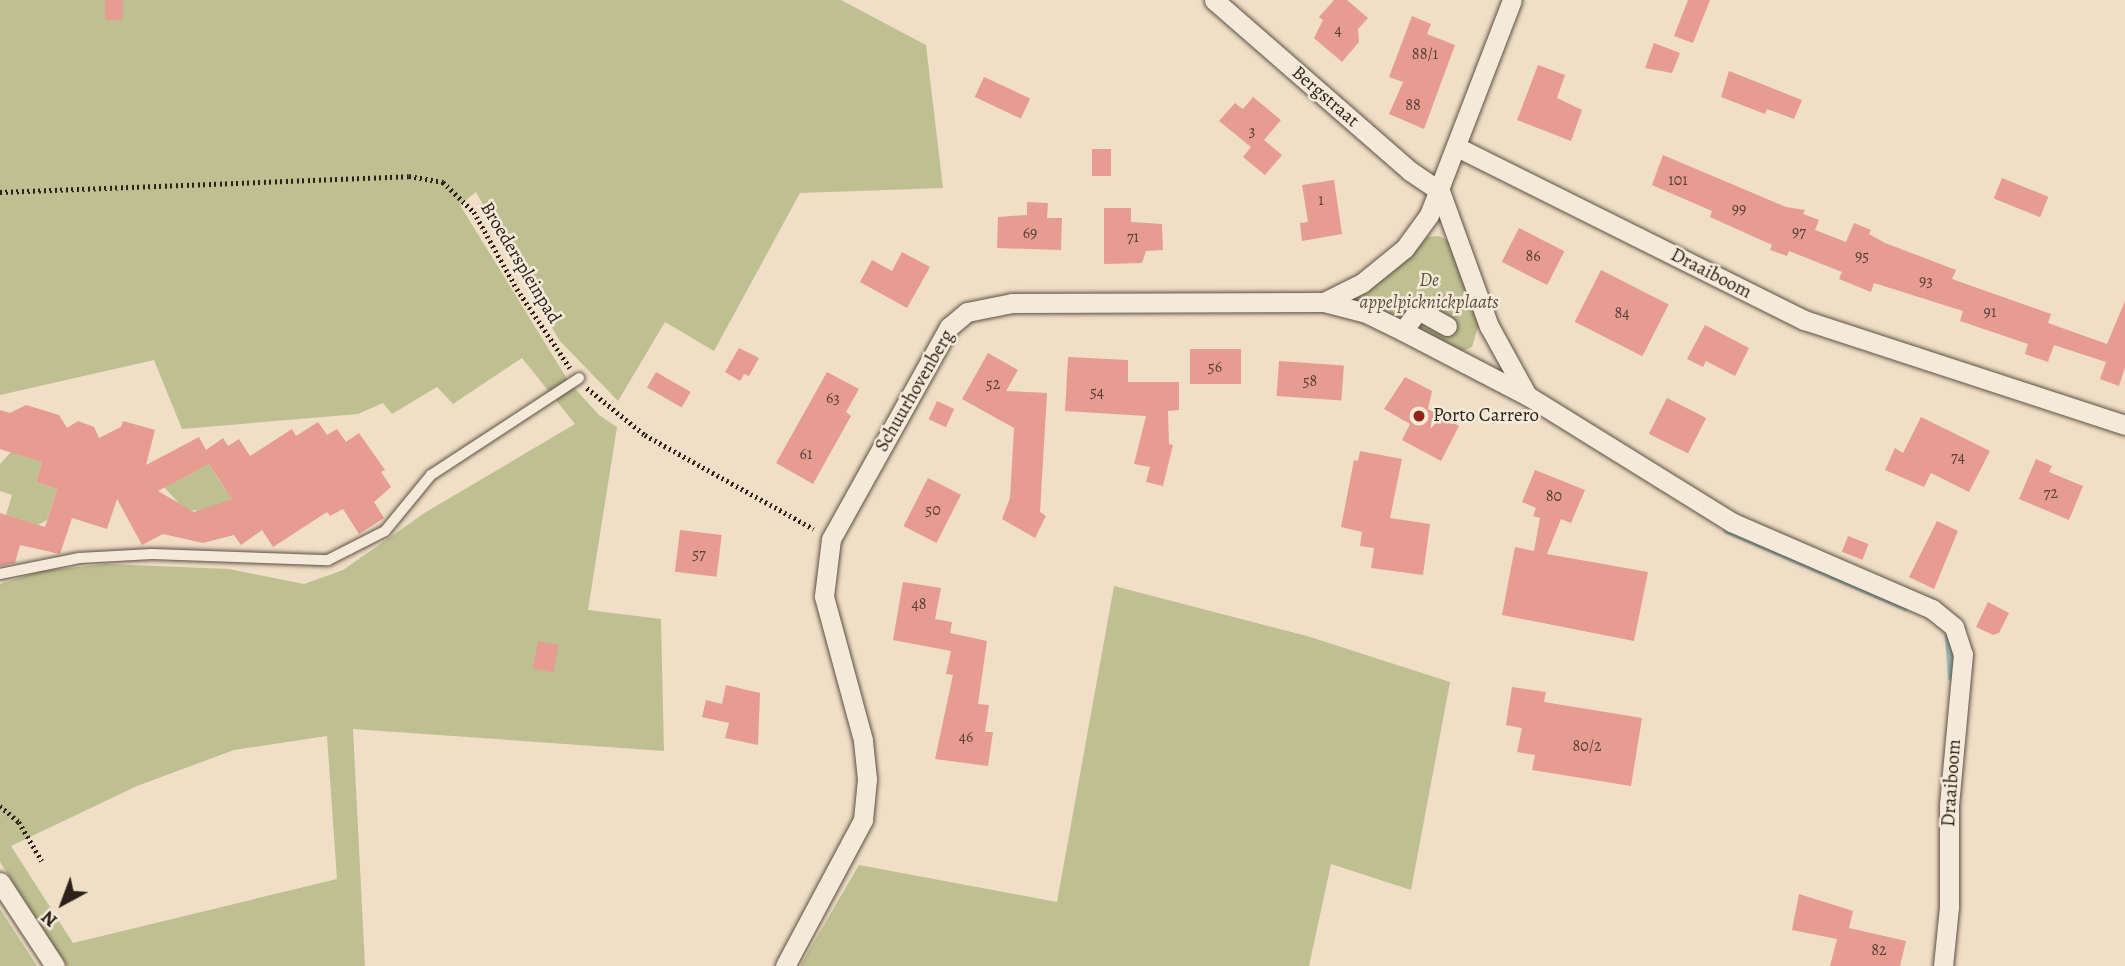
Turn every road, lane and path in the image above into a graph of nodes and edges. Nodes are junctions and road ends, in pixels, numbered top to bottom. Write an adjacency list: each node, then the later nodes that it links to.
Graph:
1 (1214, 0): 4 (street, Bergstraat)
2 (1512, 0): 3 (street)
3 (1457, 147): 4 (street, Schuurhovenberg); 11 (street, Draaiboom)
4 (1440, 191): 6 (street, Schuurhovenberg); 10 (street, Draaiboom)
5 (0, 192): 9 (path, Broederspleinpad)
6 (1324, 302): 8 (street, Draaiboom); 12 (street, Schuurhovenberg)
7 (1447, 326): 8 (street)
8 (1403, 331): 10 (street, Draaiboom)
9 (579, 378): 12 (path, Broederspleinpad); 13 (lane)
10 (1528, 396): 19 (street, Draaiboom)
11 (2125, 425)
12 (831, 539): 18 (street, Schuurhovenberg)
13 (0, 574)
14 (0, 806): 15 (path)
15 (42, 861)
16 (0, 882): 17 (street)
17 (55, 966)
18 (785, 966)
19 (1943, 966)

